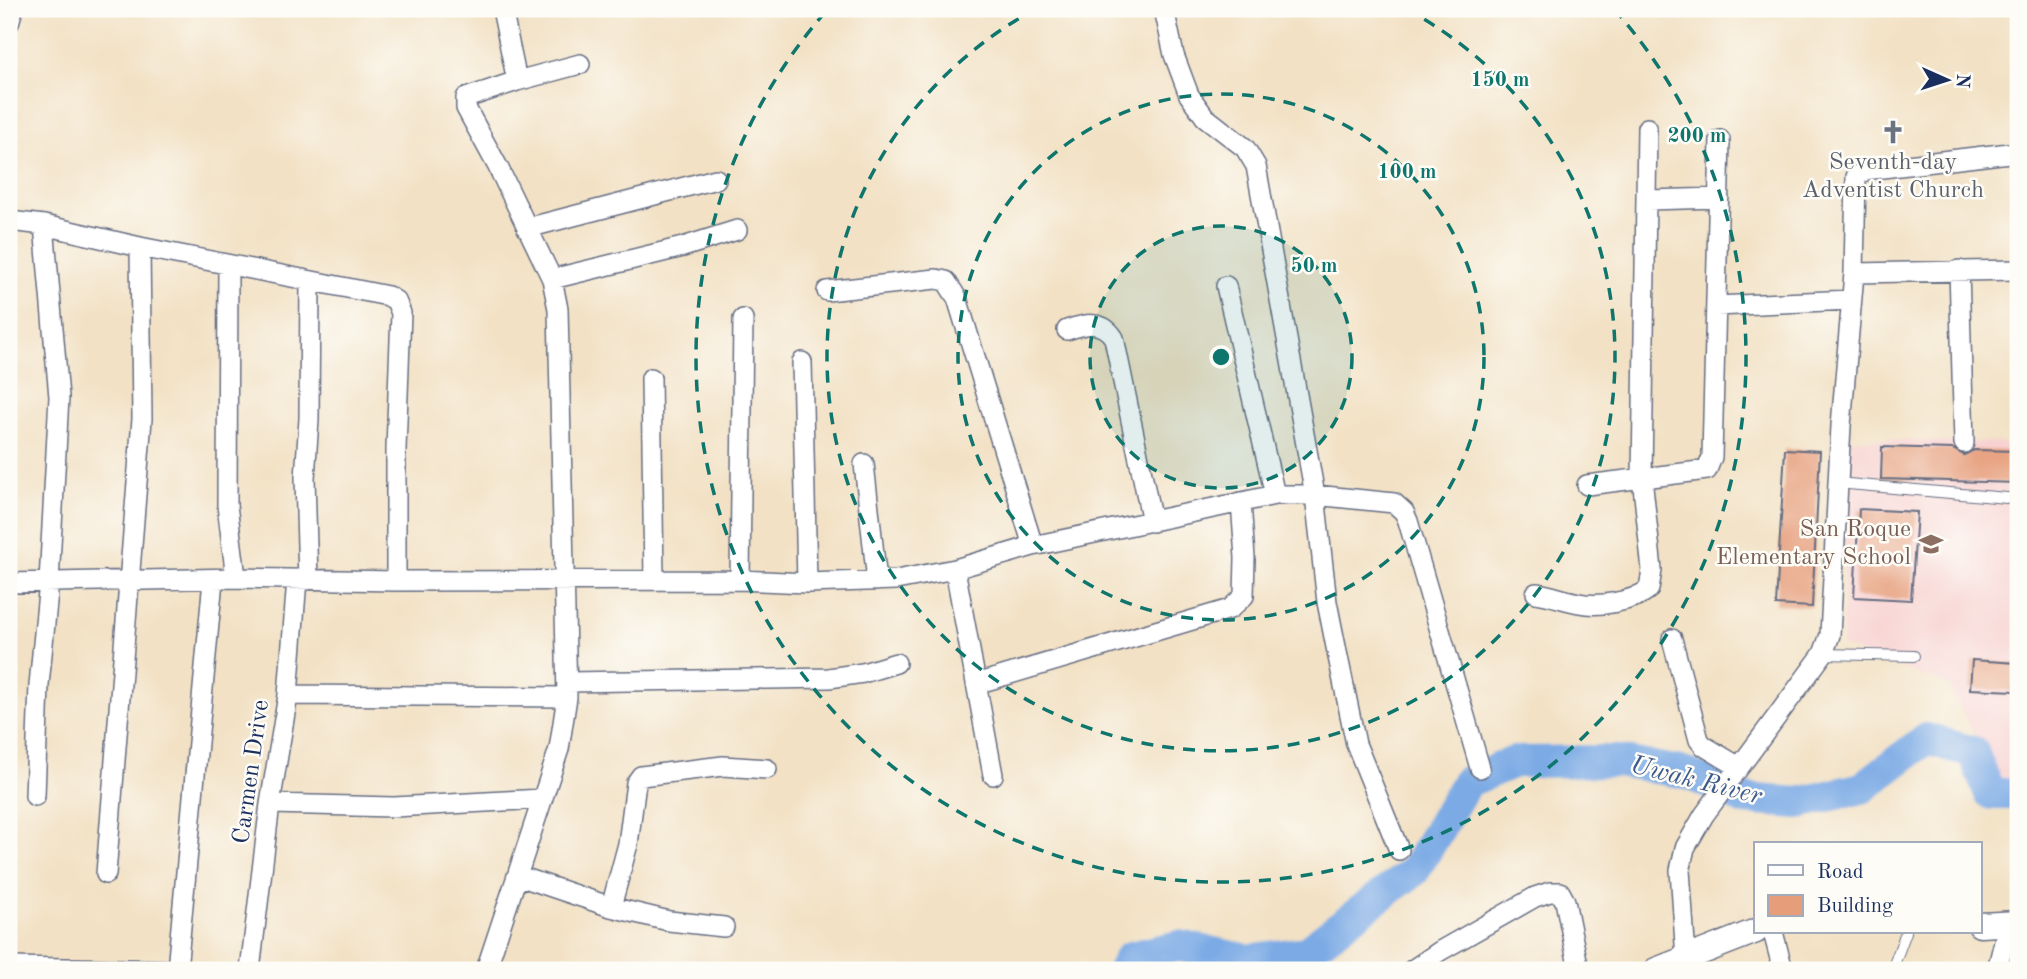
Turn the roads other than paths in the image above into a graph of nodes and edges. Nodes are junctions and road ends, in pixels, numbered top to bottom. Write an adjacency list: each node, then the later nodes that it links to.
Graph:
1 (13, 9): 4 (street)
2 (502, 9): 6 (street)
3 (1164, 9): 38 (street)
4 (9, 23)
5 (580, 64): 6 (street)
6 (517, 80): 15 (street)
7 (1647, 128): 12 (street)
8 (1720, 140): 11 (street)
9 (2018, 152): 21 (street)
10 (716, 179): 15 (street)
11 (1719, 198): 12 (street); 27 (street)
12 (1648, 200): 34 (street)
13 (9, 221): 14 (street)
14 (44, 225): 17 (street); 53 (street)
15 (527, 228): 22 (street)
16 (737, 230): 22 (street)
17 (140, 247): 18 (street); 50 (street)
18 (228, 265): 23 (street); 44 (street)
19 (1959, 270): 20 (street); 21 (street); 32 (street)
20 (2018, 270)
21 (1854, 273): 26 (street)
22 (552, 279): 48 (street)
23 (310, 282): 47 (street, Carmen Drive); 51 (street)
24 (1226, 286): 37 (street)
25 (827, 290): 42 (street)
26 (1852, 300): 27 (street); 35 (street)
27 (1716, 306): 34 (street)
28 (743, 319): 49 (street)
29 (1067, 330): 41 (street)
30 (802, 362): 55 (street)
31 (651, 378): 45 (street)
32 (1964, 443)
33 (864, 464): 52 (street)
34 (1642, 477): 36 (street); 56 (street)
35 (1837, 483): 39 (lane); 58 (street)
36 (1587, 485)
37 (1275, 495): 38 (street); 40 (street)
38 (1315, 495): 64 (street); 71 (street)
39 (2018, 499)
40 (1241, 502): 41 (street); 61 (street)
41 (1152, 522): 42 (street)
42 (1033, 546): 43 (street)
43 (955, 569): 52 (street); 61 (street)
44 (236, 578): 46 (street); 47 (street)
45 (654, 579): 48 (street); 49 (street)
46 (213, 580): 50 (street); 86 (street)
47 (302, 580): 51 (street); 63 (street, Carmen Drive)
48 (564, 580): 51 (street); 62 (street)
49 (740, 580): 55 (street)
50 (130, 581): 53 (street); 72 (street)
51 (396, 581)
52 (877, 581): 55 (street)
53 (49, 582): 54 (street); 68 (street)
54 (9, 583)
55 (807, 583)
56 (1535, 593)
57 (1672, 639): 66 (street)
58 (1823, 654): 59 (lane); 66 (street)
59 (1914, 656)
60 (896, 663): 62 (street)
61 (976, 684): 67 (street)
62 (568, 690): 63 (street); 69 (street)
63 (288, 695): 70 (street, Carmen Drive)
64 (1480, 768)
65 (767, 769): 74 (street)
66 (1735, 773): 81 (street)
67 (993, 775)
68 (35, 796)
69 (542, 799): 70 (street); 73 (street)
70 (270, 804): 87 (street, Carmen Drive)
71 (1399, 850)
72 (106, 874)
73 (519, 876): 74 (street); 88 (street)
74 (611, 906): 77 (street)
75 (2013, 924): 76 (street); 94 (street)
76 (1982, 925)
77 (724, 927)
78 (1754, 932): 81 (street)
79 (1774, 934): 92 (street)
80 (1905, 934): 93 (lane)
81 (1686, 959): 91 (street)
82 (9, 967): 83 (street)
83 (38, 968): 84 (street)
84 (93, 969): 85 (street)
85 (165, 970): 86 (street)
86 (176, 970)
87 (250, 970)
88 (486, 970)
89 (1412, 970): 90 (street)
90 (1580, 970)
91 (1656, 970)
92 (1783, 970)
93 (1892, 970)
94 (1997, 970)

